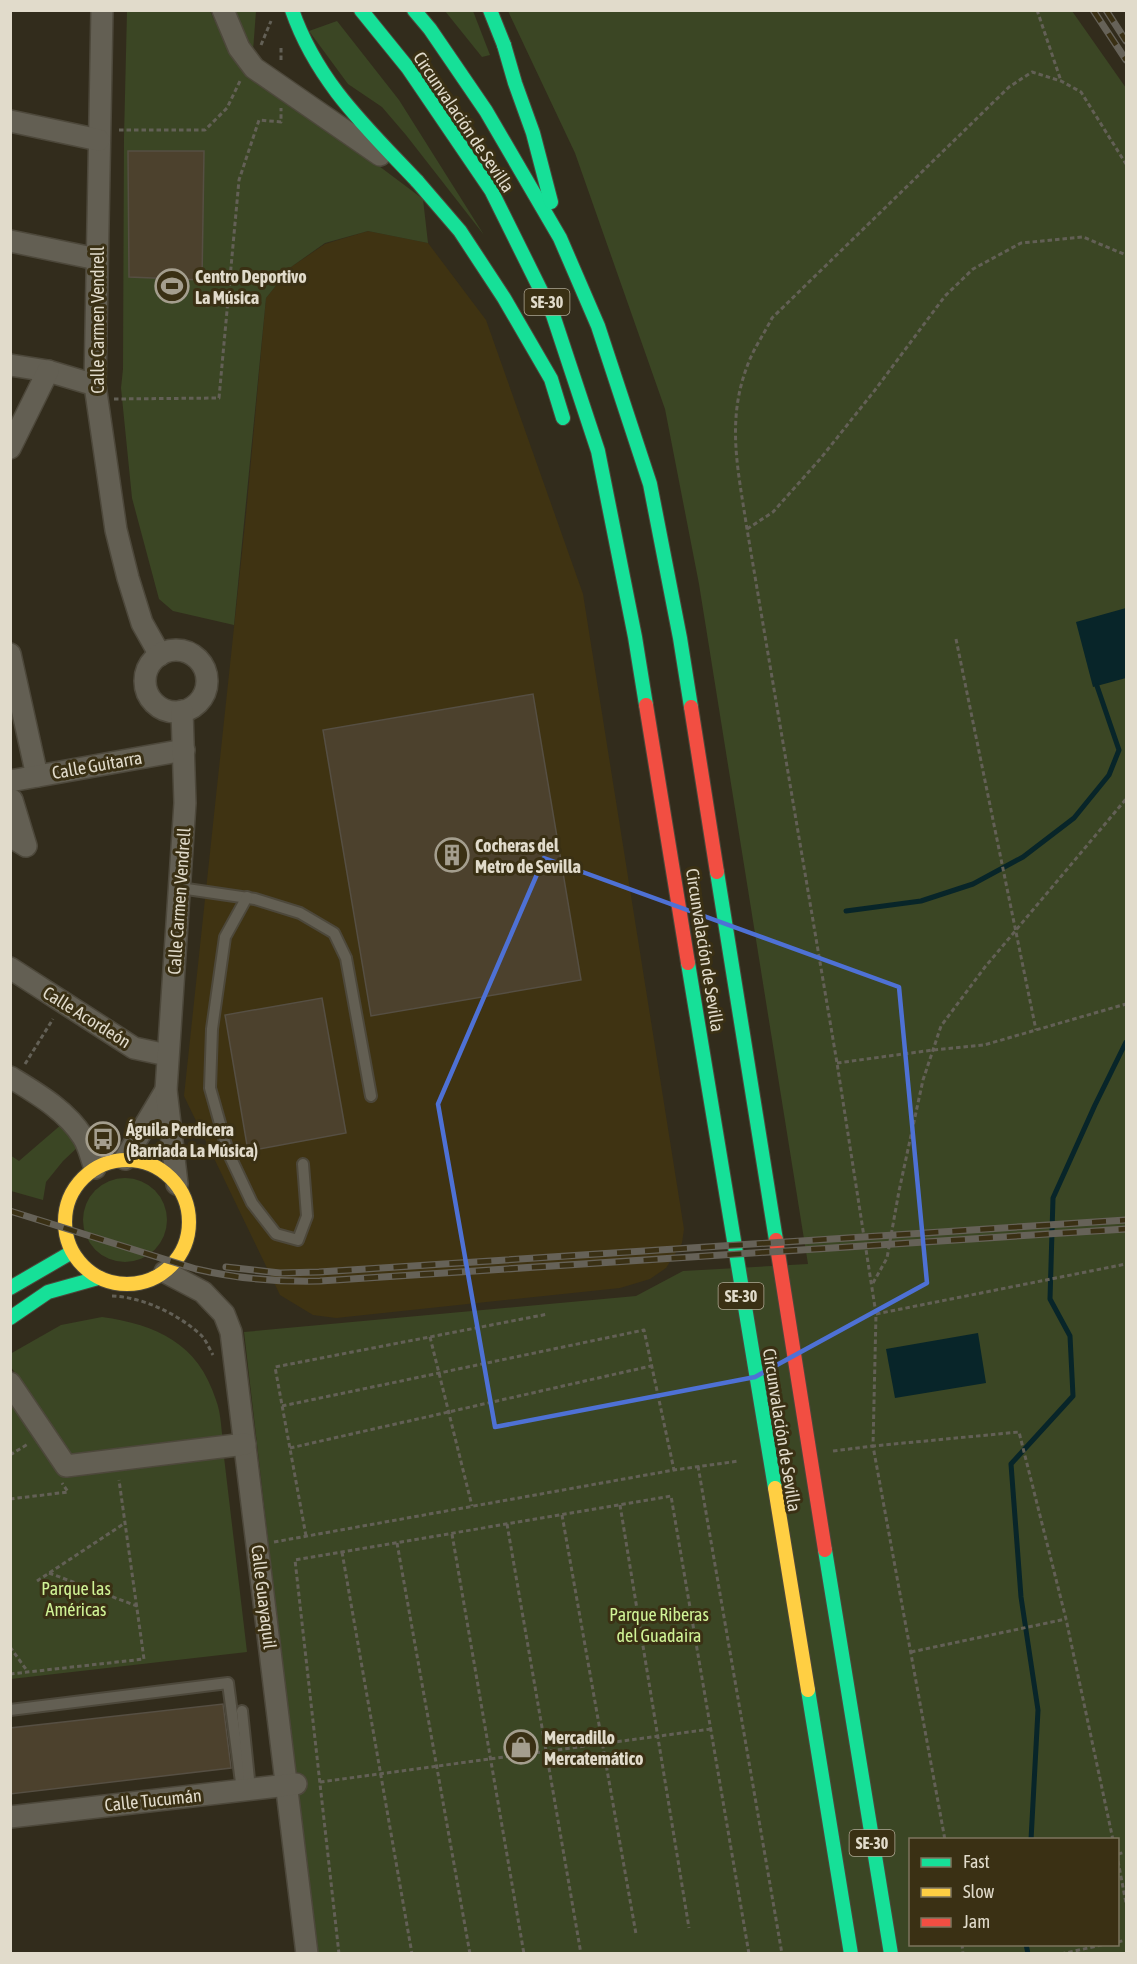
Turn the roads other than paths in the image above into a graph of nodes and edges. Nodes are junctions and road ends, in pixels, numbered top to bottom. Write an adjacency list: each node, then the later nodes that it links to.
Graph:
1 (102, 10): 10 (street, Calle Carmen Vendrell)
2 (223, 10): 11 (street)
3 (292, 10): 11 (main road)
4 (362, 10): 21 (main road, Circunvalación de Sevilla / SE-30)
5 (414, 10): 12 (main road, Circunvalación de Sevilla / SE-30)
6 (490, 10): 8 (main road)
7 (501, 10): 8 (street)
8 (504, 45): 12 (main road)
9 (10, 121): 10 (street)
10 (100, 135): 14 (street, Calle Carmen Vendrell)
11 (417, 181): 18 (main road)
12 (560, 238): 54 (main road, Circunvalación de Sevilla / SE-30)
13 (10, 241): 14 (street)
14 (97, 259): 17 (street, Calle Carmen Vendrell)
15 (10, 365): 16 (street)
16 (48, 371): 17 (street); 19 (street)
17 (95, 385): 23 (street, Calle Carmen Vendrell)
18 (569, 435)
19 (10, 448)
20 (598, 525): 21 (main road)
21 (635, 637): 53 (main road, Circunvalación de Sevilla / SE-30)
22 (10, 654): 26 (street)
23 (160, 655): 24 (street); 24 (street)
24 (182, 711): 25 (street, Calle Carmen Vendrell)
25 (184, 750): 26 (street, Calle Guitarra); 29 (street, Calle Carmen Vendrell)
26 (37, 776): 27 (street, Calle Guitarra)
27 (11, 794): 28 (street)
28 (10, 836)
29 (180, 888): 30 (lane); 32 (street, Calle Carmen Vendrell)
30 (247, 897): 35 (lane); 37 (lane)
31 (10, 968): 32 (street, Calle Acordeón)
32 (167, 1055): 34 (street, Calle Carmen Vendrell)
33 (13, 1078): 38 (street)
34 (166, 1090): 36 (street, Calle Carmen Vendrell); 39 (street, Calle Carmen Vendrell)
35 (371, 1096)
36 (125, 1159): 38 (main road); 39 (main road)
37 (303, 1164)
38 (95, 1168): 40 (main road)
39 (177, 1184): 41 (main road)
40 (72, 1252): 42 (main road); 43 (main road)
41 (165, 1272): 42 (main road); 46 (street, Calle Guayaquil)
42 (98, 1278): 44 (main road)
43 (10, 1288)
44 (10, 1318)
45 (10, 1383): 46 (street)
46 (245, 1444): 49 (street, Calle Guayaquil)
47 (10, 1710): 50 (lane)
48 (242, 1711): 50 (lane)
49 (291, 1785): 50 (street, Calle Tucumán); 52 (street, Calle Guayaquil)
50 (246, 1790): 51 (street, Calle Tucumán)
51 (10, 1816)
52 (307, 1953)
53 (851, 1953)
54 (891, 1953)

